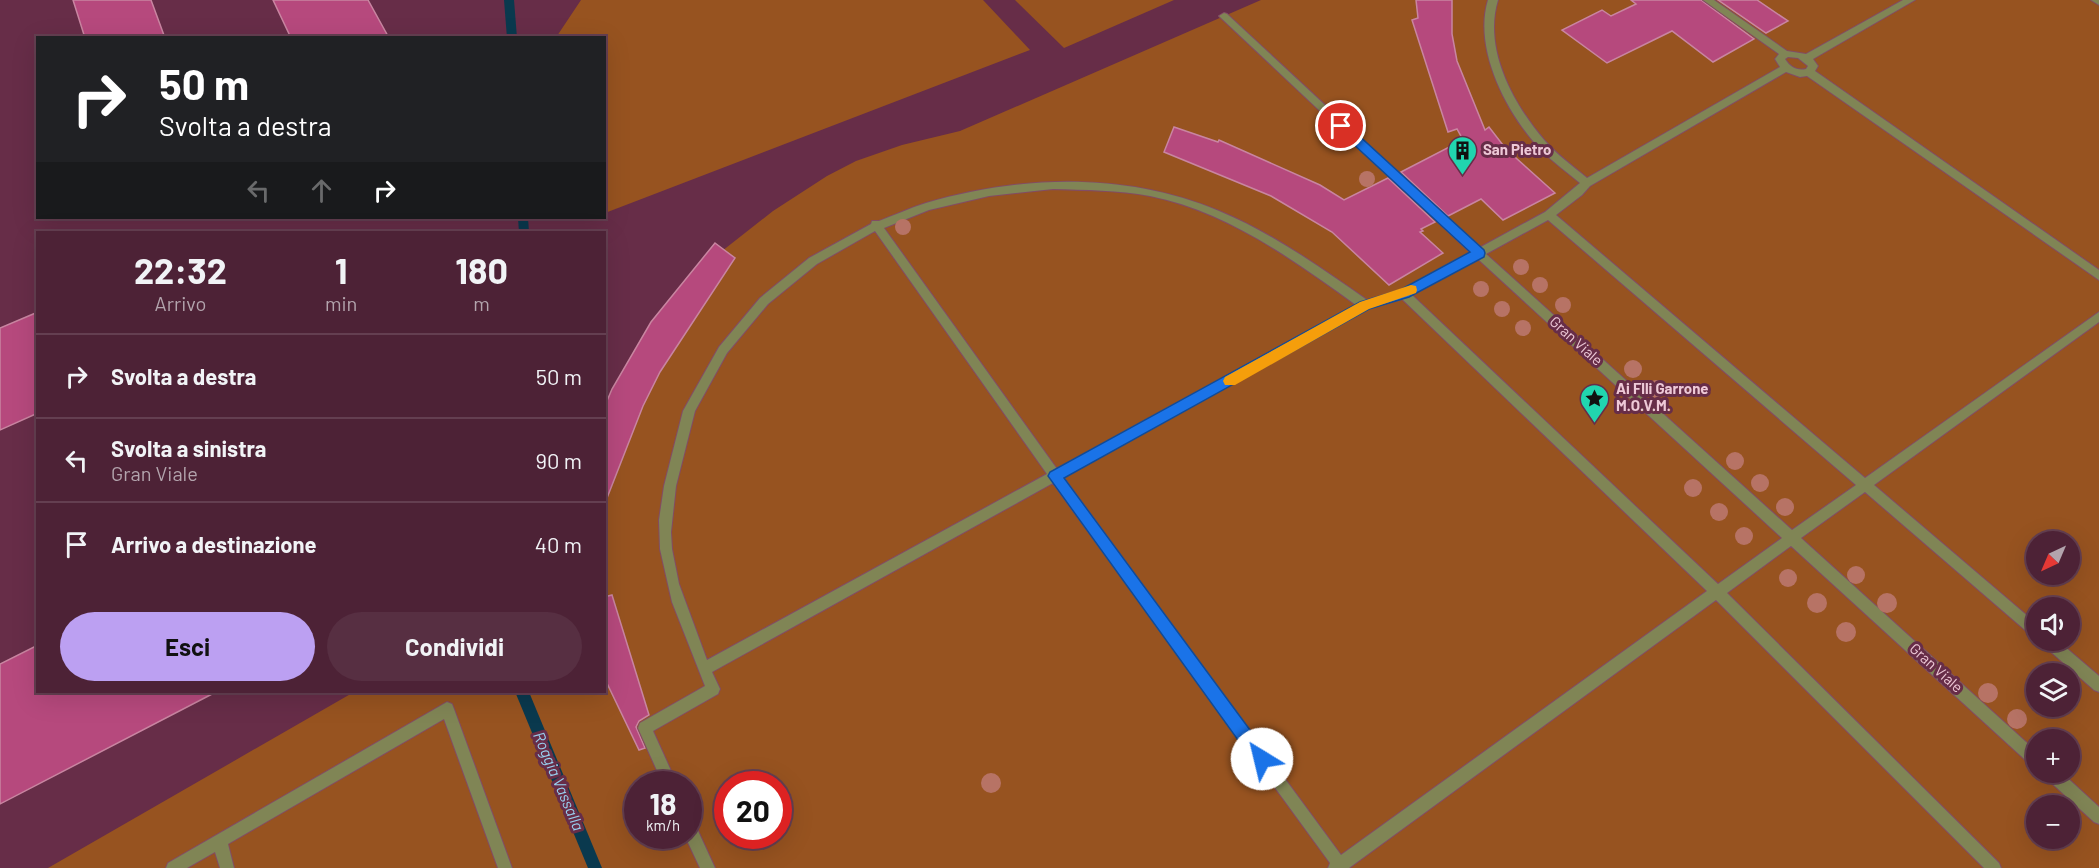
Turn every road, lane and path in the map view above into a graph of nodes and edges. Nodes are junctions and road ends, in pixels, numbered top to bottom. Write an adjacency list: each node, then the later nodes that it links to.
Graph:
1 (1493, 0): 9 (lane)
2 (1708, 0): 5 (lane)
3 (1910, 0): 6 (lane)
4 (1224, 16): 12 (lane, Gran Viale)
5 (1785, 54): 6 (lane); 7 (lane)
6 (1807, 58): 8 (lane)
7 (1786, 68): 8 (lane); 9 (lane)
8 (1809, 72): 13 (lane)
9 (1586, 183): 10 (lane)
10 (1549, 215): 12 (lane); 18 (lane)
11 (876, 224): 15 (lane); 17 (lane); 23 (lane)
12 (1479, 253): 14 (lane); 19 (lane, Gran Viale)
13 (2099, 276)
14 (1404, 294): 15 (lane); 20 (lane)
15 (1365, 305): 17 (lane)
16 (2099, 316): 18 (lane)
17 (1055, 476): 23 (lane); 31 (lane)
18 (1866, 484): 19 (lane); 21 (lane)
19 (1793, 538): 20 (lane); 25 (lane, Gran Viale)
20 (1717, 592): 31 (lane); 36 (lane)
21 (2026, 622)
22 (2060, 651): 24 (lane)
23 (704, 669): 26 (lane)
24 (2099, 685)
25 (2026, 751)
26 (664, 771)
27 (2062, 783): 28 (lane)
28 (2099, 817)
29 (220, 841): 32 (lane); 33 (lane); 34 (lane)
30 (699, 849): 35 (lane)
31 (1338, 867)
32 (173, 868)
33 (226, 868)
34 (506, 868)
35 (708, 868)
36 (1994, 868)

